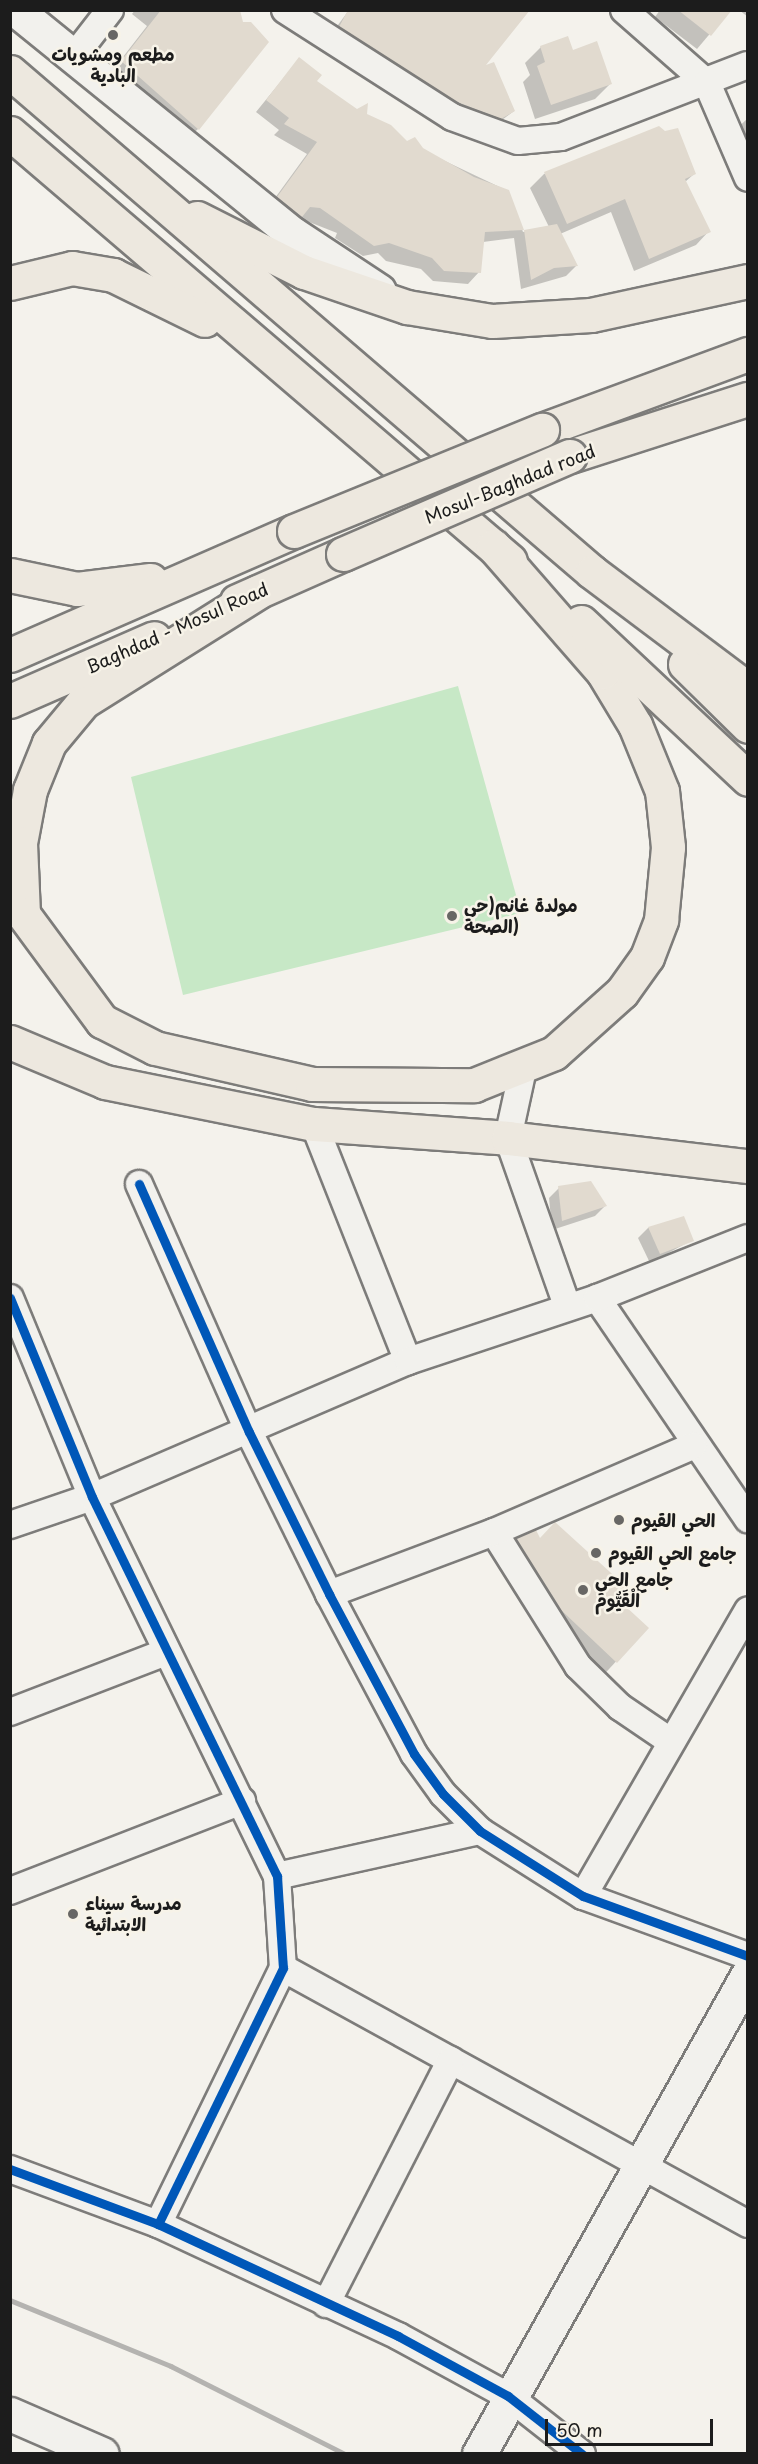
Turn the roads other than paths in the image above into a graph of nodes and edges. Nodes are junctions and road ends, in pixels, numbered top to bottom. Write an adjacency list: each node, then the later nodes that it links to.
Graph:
1 (16, 10): 5 (street)
2 (110, 10): 5 (street)
3 (624, 10): 8 (street)
4 (296, 14): 8 (street)
5 (72, 59): 14 (street)
6 (747, 65): 8 (street)
7 (10, 72): 11 (highway)
8 (707, 83): 10 (street)
9 (10, 133): 16 (highway)
10 (747, 178)
11 (152, 192): 14 (highway); 22 (highway)
12 (747, 281): 14 (highway)
13 (10, 283): 16 (highway)
14 (406, 307)
15 (747, 354): 23 (highway, bridge)
16 (302, 384): 20 (highway)
17 (747, 399): 19 (highway, Mosul-Baghdad road)
18 (747, 412): 19 (highway)
19 (690, 420): 21 (highway, Mosul-Baghdad road, bridge)
20 (494, 546): 30 (highway); 32 (highway)
21 (343, 554): 25 (highway, Baghdad - Mosul Road)
22 (592, 572): 27 (highway); 29 (highway)
23 (190, 573): 24 (highway); 26 (highway)
24 (10, 575)
25 (258, 592): 28 (highway, Baghdad - Mosul Road); 32 (highway)
26 (10, 655)
27 (747, 689)
28 (10, 701)
29 (747, 726)
30 (747, 779)
31 (10, 1042): 33 (highway)
32 (523, 1069): 34 (street)
33 (314, 1124): 34 (highway); 41 (street)
34 (508, 1138): 35 (highway); 40 (street)
35 (747, 1166)
36 (139, 1184): 42 (street)
37 (747, 1238): 39 (street)
38 (10, 1298): 44 (street)
39 (597, 1298): 40 (street); 43 (street)
40 (567, 1306): 41 (street)
41 (408, 1360): 42 (street)
42 (249, 1432): 44 (street); 48 (street)
43 (693, 1446): 45 (street); 47 (street)
44 (92, 1497): 46 (street); 50 (street)
45 (747, 1519)
46 (10, 1525)
47 (494, 1532): 48 (street); 52 (street)
48 (329, 1594): 54 (street)
49 (747, 1610): 52 (street)
50 (164, 1653): 51 (street); 53 (street)
51 (10, 1712)
52 (670, 1741): 57 (street)
53 (242, 1801): 55 (street); 56 (street)
54 (480, 1831): 55 (street); 57 (street)
55 (277, 1876): 59 (street)
56 (10, 1890)
57 (583, 1896): 58 (street)
58 (747, 1956)
59 (283, 1968): 61 (street); 64 (street)
60 (747, 1974): 62 (street)
61 (451, 2060): 62 (street); 66 (street)
62 (640, 2164): 65 (street); 67 (street)
63 (10, 2169): 64 (street)
64 (159, 2224): 66 (street)
65 (747, 2224)
66 (326, 2304): 67 (street)
67 (508, 2396): 70 (street); 71 (street)
68 (10, 2414): 69 (street)
69 (102, 2454)
70 (479, 2454)
71 (582, 2454)

